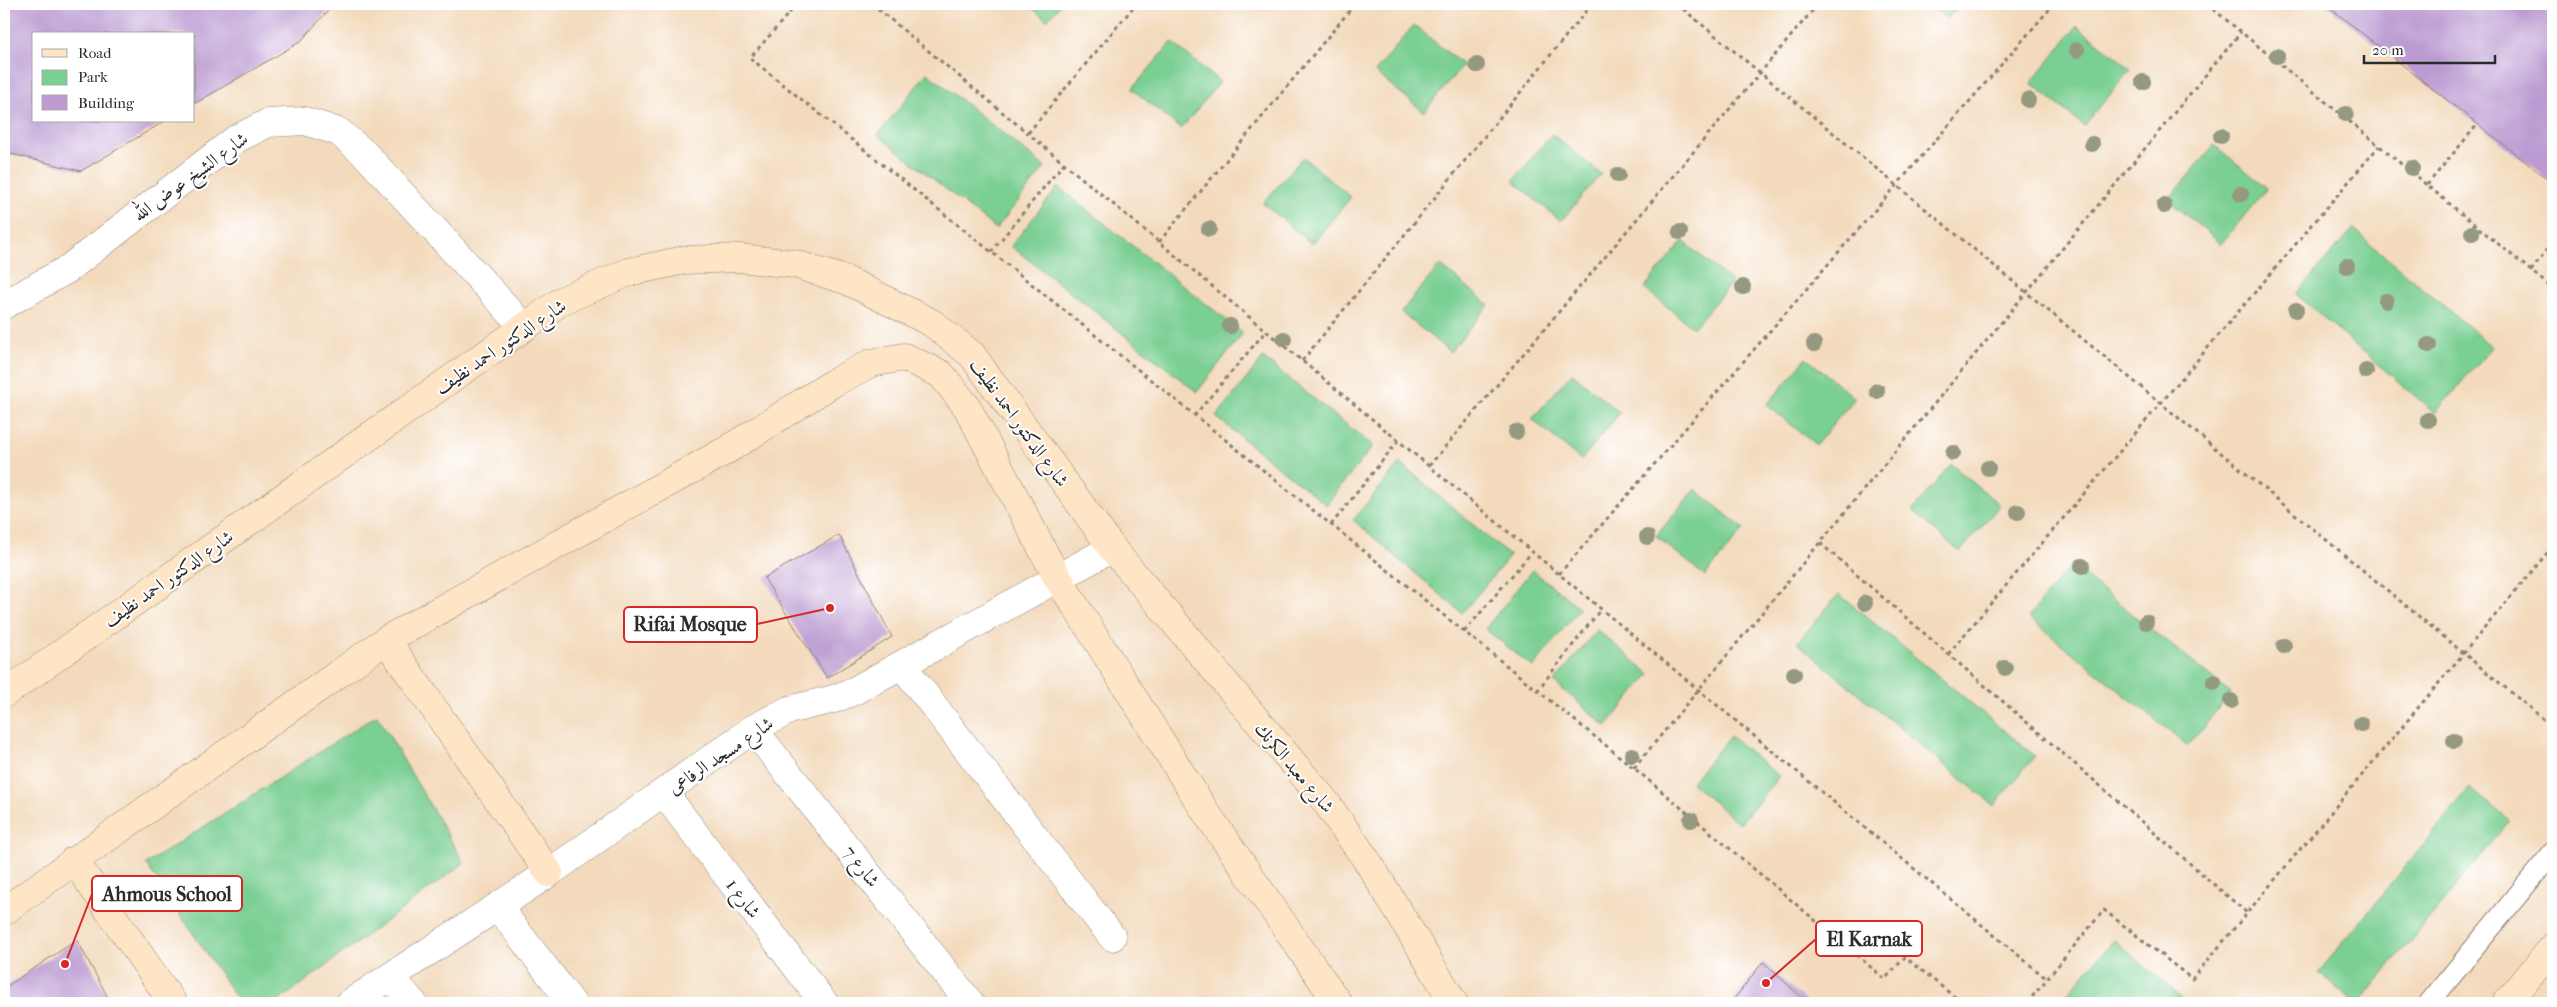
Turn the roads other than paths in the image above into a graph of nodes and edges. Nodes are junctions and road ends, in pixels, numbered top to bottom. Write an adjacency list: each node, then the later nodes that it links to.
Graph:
1 (4, 305): 2 (street, شارع الشيخ عوض الله)
2 (524, 327): 3 (street, شارع الدكتور احمد نظيف); 7 (street, شارع الدكتور احمد نظيف)
3 (1112, 548): 4 (street, شارع مسجد الرفاعى); 25 (street, شارع معبد الكرنك)
4 (1057, 577): 5 (street, شارع الدكتور احمد نظيف); 6 (street, شارع مسجد الرفاعى); 24 (street)
5 (386, 640): 11 (street, شارع الدكتور احمد نظيف); 12 (street)
6 (902, 665): 8 (street, شارع مسجد الرفاعى); 15 (street)
7 (4, 694)
8 (753, 729): 9 (street, شارع مسجد الرفاعى); 23 (street, شارع 7)
9 (664, 793): 12 (street, شارع مسجد الرفاعى); 22 (street, شارع 1)
10 (2553, 852): 26 (lane)
11 (74, 860): 14 (street, شارع الدكتور احمد نظيف); 18 (street)
12 (549, 873): 13 (street, شارع مسجد الرفاعى)
13 (498, 907): 17 (street, شارع مسجد الرفاعى); 21 (street)
14 (4, 911)
15 (1112, 937)
16 (2553, 947): 27 (street)
17 (392, 976): 19 (street, شارع مسجد الرفاعى); 20 (street)
18 (173, 1003)
19 (350, 1003)
20 (413, 1003)
21 (572, 1003)
22 (824, 1003)
23 (970, 1003)
24 (1338, 1003)
25 (1454, 1003)
26 (2429, 1003)
27 (2507, 1003)

